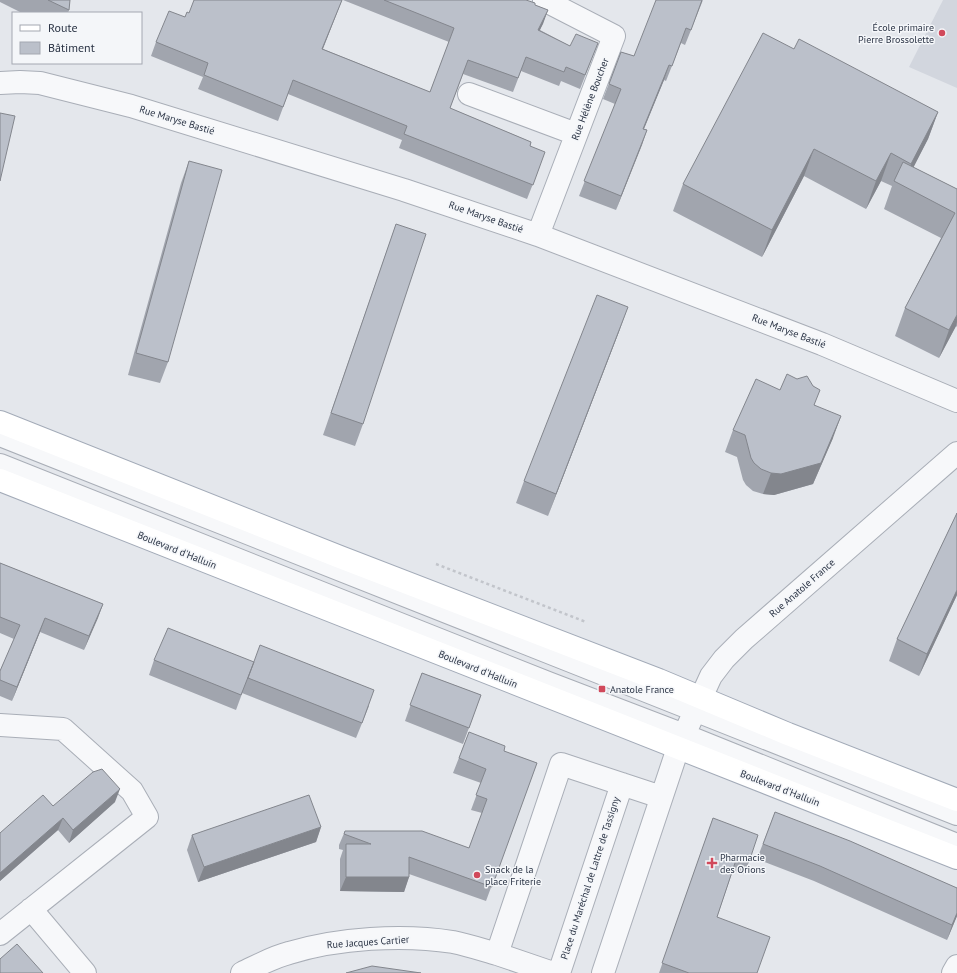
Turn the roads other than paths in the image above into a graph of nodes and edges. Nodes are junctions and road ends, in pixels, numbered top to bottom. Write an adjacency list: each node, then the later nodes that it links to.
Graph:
1 (544, 0): 4 (street, Rue Hélène Boucher)
2 (0, 83): 5 (street, Rue Maryse Bastié)
3 (469, 94): 4 (street)
4 (576, 134): 5 (street, Rue Hélène Boucher)
5 (538, 235): 6 (street, Rue Maryse Bastié)
6 (957, 401)
7 (0, 422): 12 (main road)
8 (0, 436): 12 (street)
9 (957, 453): 12 (street, Rue Anatole France)
10 (0, 465): 14 (street)
11 (0, 480): 14 (main road, Boulevard d'Halluin)
12 (698, 704): 14 (street, Rue Anatole France); 17 (main road); 18 (street)
13 (0, 725): 21 (street)
14 (681, 742): 16 (street); 19 (street); 20 (main road, Boulevard d'Halluin)
15 (622, 784): 16 (street, Place du Maréchal de Lattre de Tassigny); 23 (street, Place du Maréchal de Lattre de Tassigny); 28 (street, Place du Maréchal de Lattre de Tassigny)
16 (662, 797): 29 (street)
17 (957, 800)
18 (957, 814)
19 (957, 845)
20 (957, 858)
21 (31, 909): 22 (street); 25 (street)
22 (0, 934)
23 (497, 954): 26 (street, Rue Jacques Cartier); 27 (street)
24 (957, 966): 30 (street)
25 (85, 973)
26 (242, 973)
27 (553, 973)
28 (559, 973)
29 (603, 973)
30 (953, 973)

